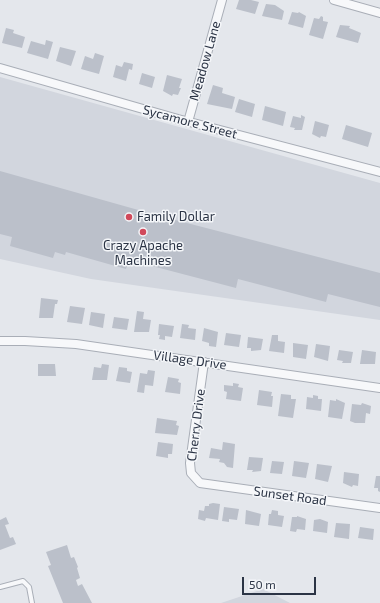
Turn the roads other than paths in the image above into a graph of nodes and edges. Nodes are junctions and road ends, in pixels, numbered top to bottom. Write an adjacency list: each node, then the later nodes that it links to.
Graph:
1 (222, 0): 5 (street, Meadow Lane)
2 (334, 0): 3 (street)
3 (380, 13)
4 (0, 68): 5 (street, Sycamore Street)
5 (188, 122): 6 (street, Sycamore Street)
6 (380, 172)
7 (0, 341): 8 (street, Village Drive)
8 (204, 362): 9 (street, Village Drive); 10 (street, Cherry Drive)
9 (380, 388)
10 (200, 483): 11 (street, Sunset Road)
11 (380, 508)
12 (0, 587): 13 (lane)
13 (32, 603)

